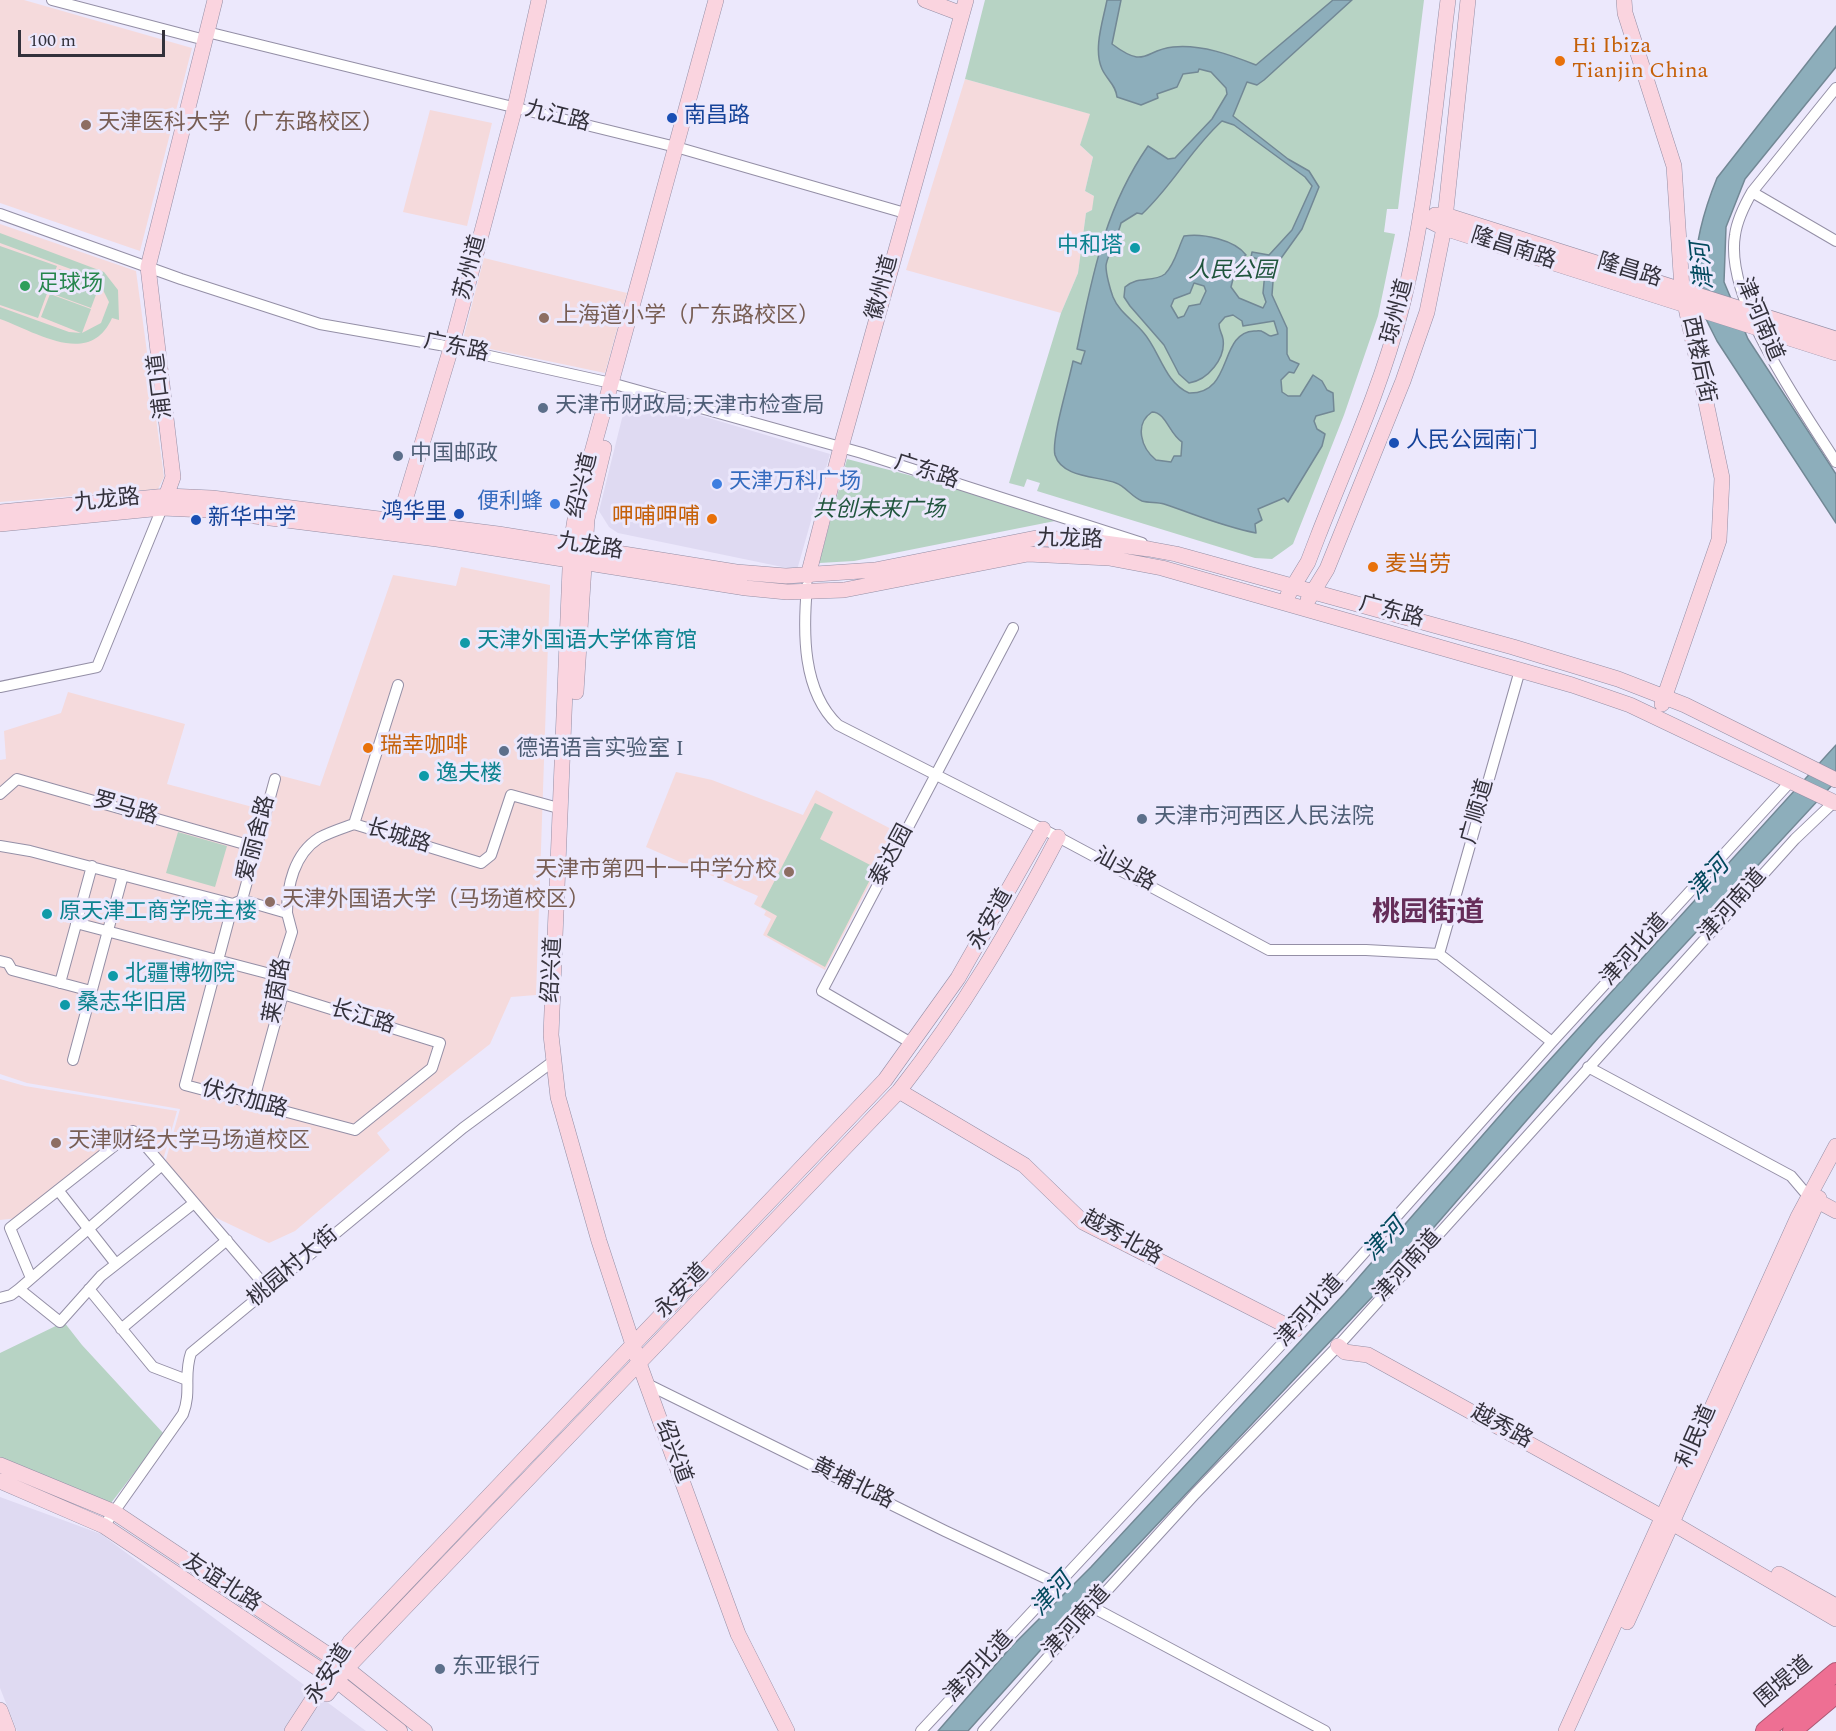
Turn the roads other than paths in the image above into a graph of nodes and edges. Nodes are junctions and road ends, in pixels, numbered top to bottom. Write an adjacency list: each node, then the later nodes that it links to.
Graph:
1 (52, 0): 10 (street, 九江路)
2 (215, 0): 12 (main road, 浦口道)
3 (539, 0): 14 (main road, 苏州道)
4 (716, 0): 15 (main road, 绍兴道)
5 (723, 0): 15 (main road, 绍兴道)
6 (925, 0): 11 (main road)
7 (1448, 0): 19 (main road, 琼州道)
8 (1468, 0): 20 (main road, 琼州道)
9 (1624, 0): 23 (main road, 西楼后街)
10 (97, 5): 12 (street, 九江路)
11 (964, 7): 17 (main road, 徽州道)
12 (206, 36): 14 (street, 九江路); 22 (main road, 浦口道)
13 (1836, 88): 16 (street, 津河南道)
14 (515, 107): 15 (street, 九江路); 26 (main road, 苏州道)
15 (680, 148): 17 (street, 九江路); 28 (main road, 绍兴道)
16 (1752, 192): 21 (street); 24 (street, 津河南道)
17 (905, 213): 29 (main road, 徽州道)
18 (0, 214): 22 (street, 广东路)
19 (1420, 216): 20 (main road, 隆昌南路); 39 (main road, 琼州道)
20 (1445, 221): 23 (main road, 隆昌南路); 40 (main road, 琼州道)
21 (1836, 241)
22 (148, 267): 26 (street, 广东路); 31 (main road, 浦口道)
23 (1687, 298): 24 (main road, 隆昌路); 48 (main road, 西楼后街)
24 (1749, 317): 25 (main road, 隆昌路); 27 (main road, 隆昌路); 30 (street, 津河南道)
25 (1836, 339)
26 (451, 348): 28 (street, 广东路); 34 (main road, 苏州道)
27 (1836, 353)
28 (615, 384): 29 (street, 广东路); 35 (main road, 绍兴道)
29 (841, 447): 36 (street, 广东路); 38 (main road, 徽州道)
30 (1836, 462)
31 (164, 502): 32 (main road, 九龙路); 33 (main road, 九龙路); 34 (main road, 九龙路); 47 (street, 浦口道)
32 (0, 512)
33 (0, 524)
34 (397, 527): 35 (main road, 九龙路)
35 (577, 553): 38 (main road, 九龙路); 41 (main road, 九龙路); 56 (main road, 绍兴道); 79 (main road, 绍兴道)
36 (1176, 554): 38 (main road, 九龙路); 39 (main road, 广东路)
37 (1162, 568): 41 (main road, 九龙路); 42 (main road, 广东路)
38 (808, 576): 41 (street, 汕头路)
39 (1294, 587): 40 (main road, 广东路); 42 (main road, 琼州道)
40 (1314, 592): 43 (main road); 48 (main road, 广东路)
41 (806, 593): 50 (street, 汕头路)
42 (1280, 603): 43 (main road, 广东路)
43 (1300, 609): 45 (main road, 广东路)
44 (1013, 628): 50 (street, 泰达园)
45 (1520, 670): 49 (main road, 广东路); 68 (street, 广顺道)
46 (398, 685): 57 (street)
47 (0, 687)
48 (1665, 696): 49 (main road, 西楼后街); 52 (main road, 广东路)
49 (1656, 716): 53 (main road, 广东路)
50 (935, 775): 58 (street, 汕头路); 77 (street, 泰达园)
51 (275, 779): 61 (street, 爱丽舍路)
52 (1836, 780)
53 (1791, 781): 55 (main road, 广东路); 75 (street, 津河北道)
54 (0, 794): 61 (street, 罗马路)
55 (1835, 803): 80 (street, 津河南道)
56 (562, 809): 57 (street, 长城路); 79 (main road, 绍兴道)
57 (354, 824): 65 (street, 长城路)
58 (1043, 829): 59 (street, 汕头路); 77 (main road, 永安道)
59 (1058, 837): 68 (street, 汕头路); 82 (main road, 永安道)
60 (0, 846): 62 (street)
61 (255, 847): 64 (street, 爱丽舍路)
62 (92, 866): 63 (street); 66 (street)
63 (123, 875): 64 (street); 67 (street)
64 (237, 902): 65 (street); 69 (street, 爱丽舍路)
65 (287, 913): 71 (street, 莱茵路)
66 (76, 922): 67 (street); 72 (street)
67 (108, 931): 69 (street); 73 (street)
68 (1439, 954): 75 (street)
69 (218, 960): 71 (street); 81 (street, 爱丽舍路)
70 (0, 961): 72 (street)
71 (279, 976): 74 (street, 莱茵路)
72 (60, 983): 73 (street)
73 (91, 991): 78 (street)
74 (283, 994): 76 (street, 长江路); 83 (street, 莱茵路)
75 (1552, 1042): 100 (street, 津河北道)
76 (440, 1043): 83 (street, 伏尔加路)
77 (913, 1044): 102 (main road, 永安道)
78 (73, 1060)
79 (555, 1060): 97 (street, 桃园村大街); 102 (main road, 绍兴道)
80 (1588, 1067): 88 (street); 101 (street, 津河南道)
81 (185, 1085): 83 (street, 伏尔加路)
82 (899, 1091): 100 (main road, 越秀北路); 103 (main road, 永安道)
83 (253, 1103)
84 (1836, 1146): 88 (main road, 利民道)
85 (162, 1165): 87 (street); 89 (street); 91 (street)
86 (1836, 1166): 88 (main road, 利民道)
87 (58, 1190): 91 (street); 94 (street)
88 (1813, 1198): 90 (main road); 109 (main road, 利民道)
89 (194, 1203): 92 (street); 93 (street)
90 (1836, 1211)
91 (88, 1229): 93 (street); 94 (street)
92 (227, 1239): 97 (street); 99 (street)
93 (116, 1264): 96 (street)
94 (31, 1278): 95 (street)
95 (19, 1289): 96 (street); 98 (street)
96 (89, 1289): 99 (street)
97 (268, 1289): 104 (street, 桃园村大街)
98 (0, 1298)
99 (121, 1329): 104 (street)
100 (1295, 1330): 111 (street, 津河北道)
101 (1335, 1343): 109 (main road, 越秀路); 113 (street, 津河南道)
102 (633, 1344): 103 (main road, 绍兴道); 115 (main road, 永安道)
103 (639, 1363): 105 (main road, 绍兴道); 115 (main road, 永安道)
104 (187, 1380): 108 (street, 桃园村大街)
105 (647, 1384): 111 (street, 黄埔北路); 125 (main road, 绍兴道)
106 (0, 1465): 108 (main road, 友谊北路)
107 (0, 1481): 110 (main road, 友谊北路)
108 (114, 1512): 110 (street, 桃园村大街); 115 (main road, 友谊北路)
109 (1669, 1519): 112 (main road, 越秀路); 114 (main road, 越秀路); 129 (main road, 利民道); 130 (main road, 利民道)
110 (104, 1526): 117 (main road, 友谊北路)
111 (1058, 1584): 126 (street, 津河北道)
112 (1836, 1606)
113 (1092, 1607): 127 (street, 津河南道); 128 (street)
114 (1836, 1618)
115 (342, 1664): 117 (main road, 永安道); 124 (main road, 友谊北路)
116 (1836, 1672): 131 (highway, 围堤道)
117 (332, 1679): 121 (main road, 永安道); 122 (main road, 永安道); 123 (main road, 友谊北路)
118 (1836, 1694): 132 (highway, 围堤道)
119 (0, 1710): 120 (main road)
120 (8, 1731)
121 (292, 1731)
122 (301, 1731)
123 (399, 1731)
124 (425, 1731)
125 (787, 1731)
126 (921, 1731)
127 (983, 1731)
128 (1325, 1731)
129 (1566, 1731)
130 (1577, 1731)
131 (1765, 1731)
132 (1792, 1731)

